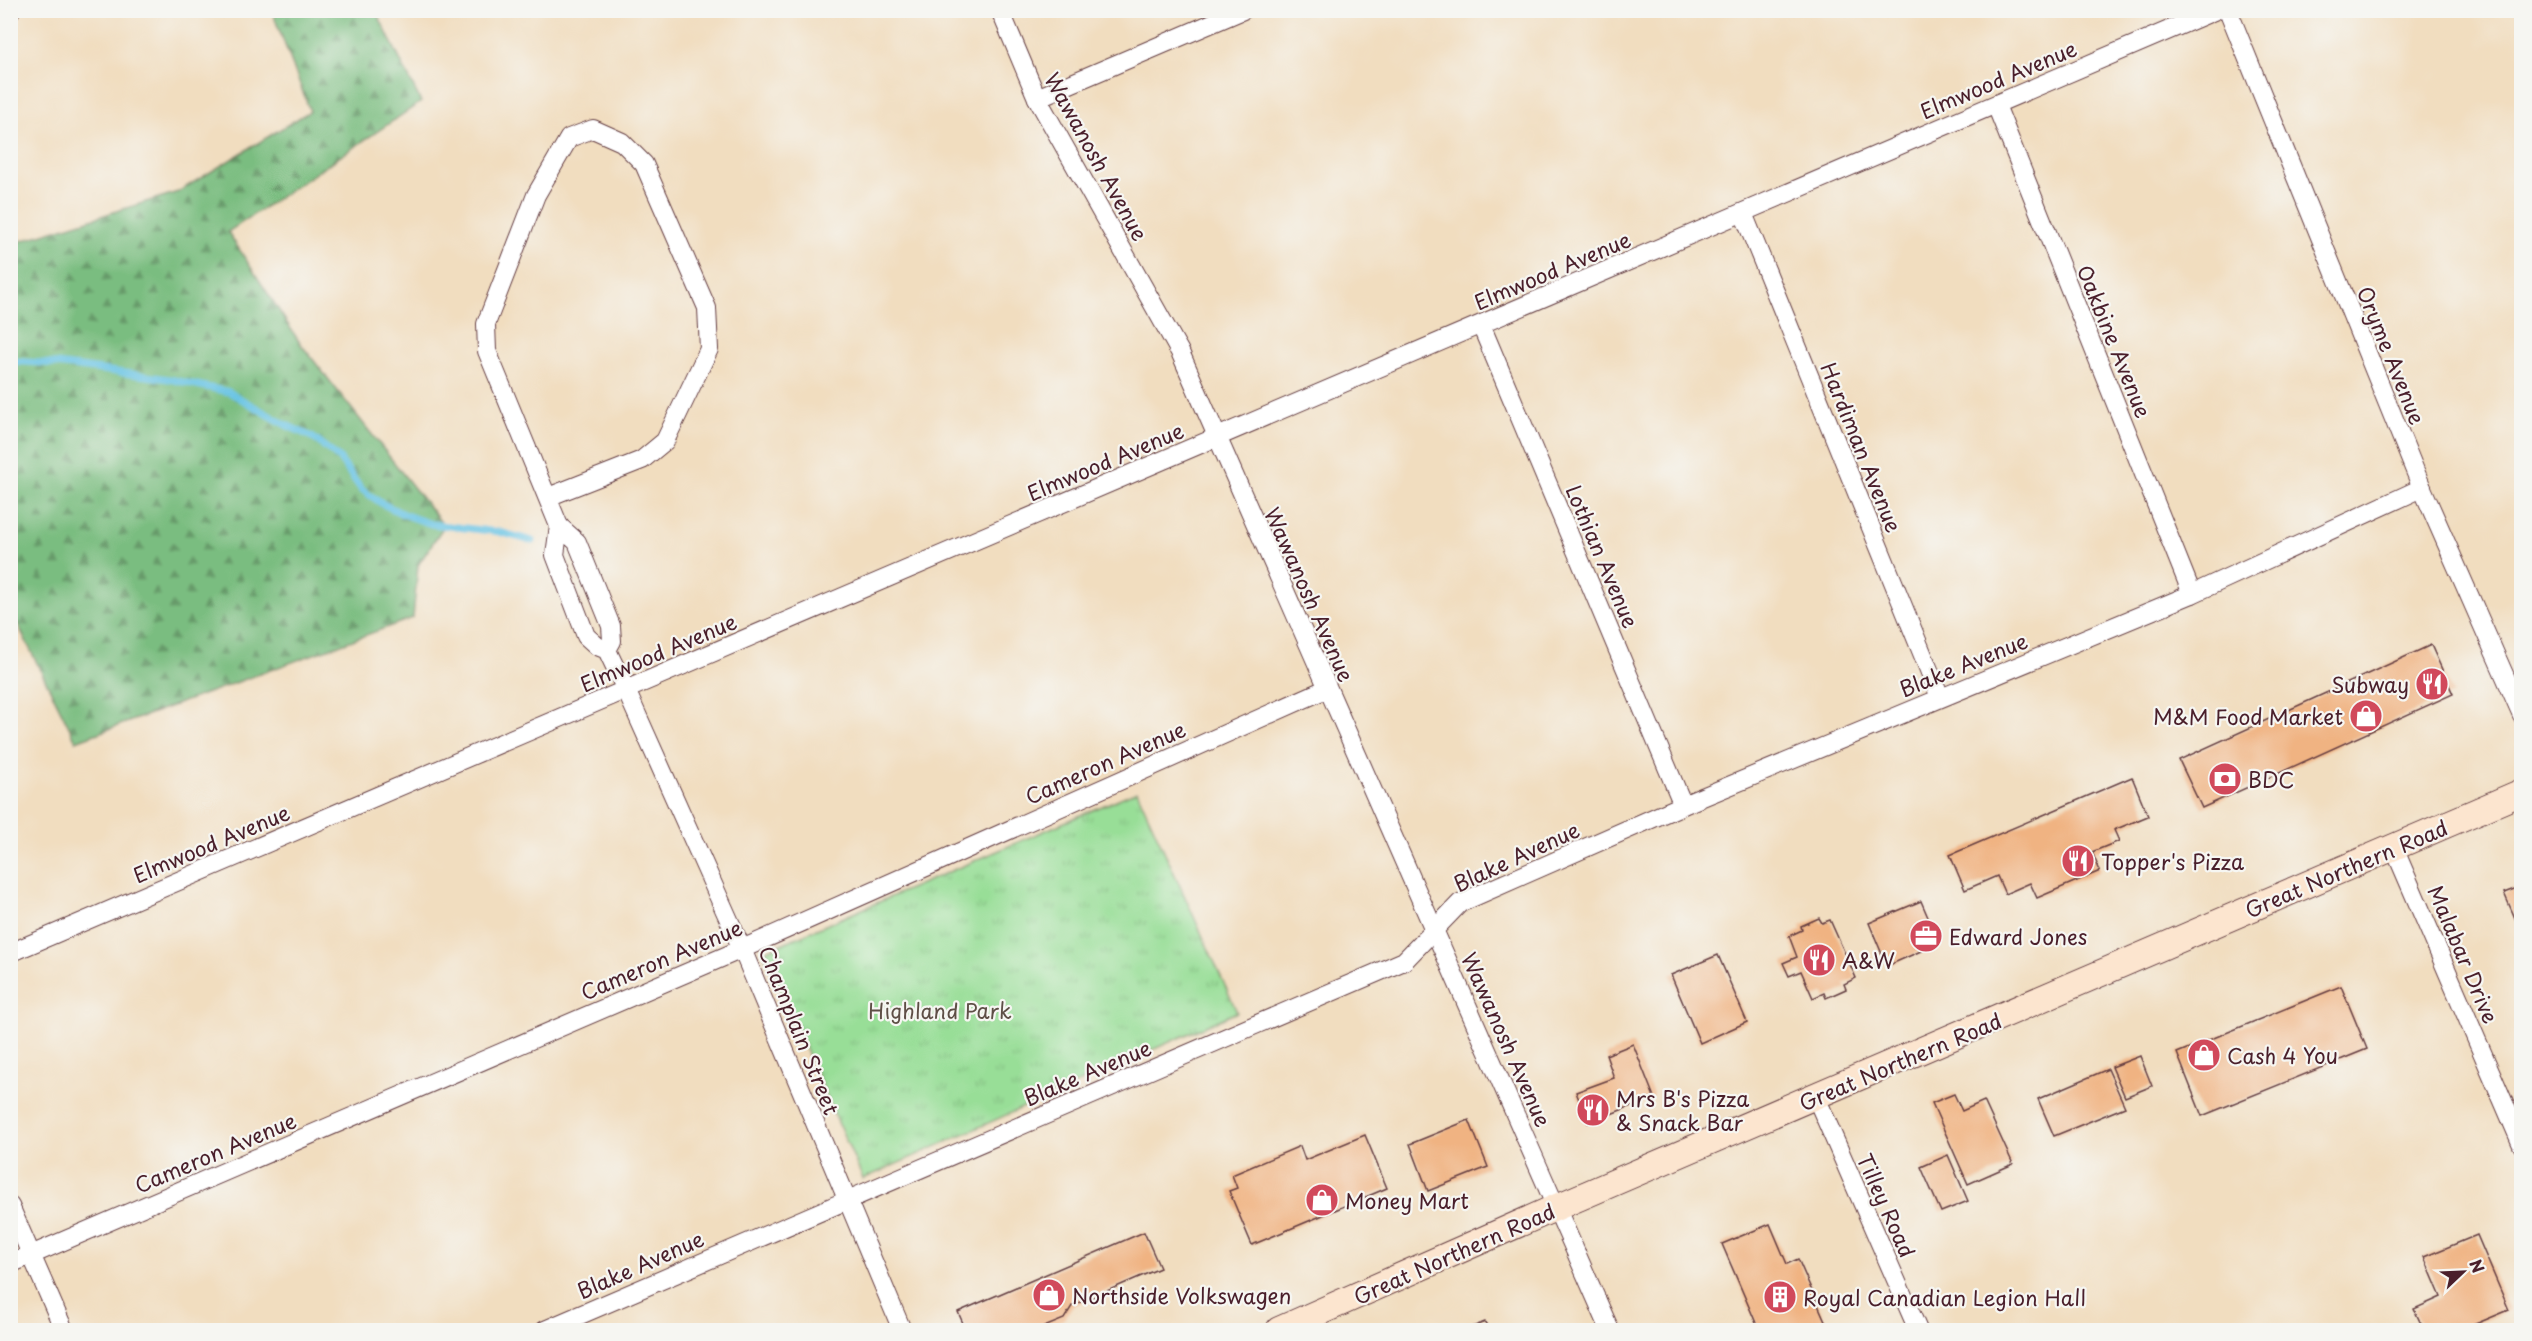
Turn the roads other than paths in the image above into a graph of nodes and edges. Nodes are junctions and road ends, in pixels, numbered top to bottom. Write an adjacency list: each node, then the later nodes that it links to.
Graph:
1 (1000, 10): 5 (street, Wawanosh Avenue)
2 (1243, 10): 5 (street)
3 (2216, 10): 6 (street, Elmwood Avenue)
4 (2228, 10): 10 (street, Oryme Avenue)
5 (1037, 98): 9 (street, Wawanosh Avenue)
6 (1996, 105): 7 (street, Elmwood Avenue); 13 (street, Oakbine Avenue)
7 (1743, 213): 8 (street, Elmwood Avenue); 17 (street, Hardiman Avenue)
8 (1481, 325): 9 (street, Elmwood Avenue); 20 (street, Lothian Avenue)
9 (1216, 438): 15 (street, Wawanosh Avenue); 16 (street, Elmwood Avenue)
10 (2422, 488): 13 (street, Blake Avenue); 18 (street, Oryme Avenue)
11 (548, 497): 11 (street, Champlain Street); 12 (street, Champlain Street)
12 (559, 526): 14 (street, Champlain Street); 14 (street, Champlain Street)
13 (2192, 594): 17 (street, Blake Avenue)
14 (607, 650): 16 (street, Champlain Street)
15 (1326, 689): 22 (street, Wawanosh Avenue); 23 (street, Cameron Avenue)
16 (626, 690): 23 (street, Champlain Street); 24 (street, Elmwood Avenue)
17 (1940, 697): 20 (street, Blake Avenue)
18 (2522, 715)
19 (2522, 792): 21 (main road, Great Northern Road)
20 (1683, 805): 22 (street, Blake Avenue)
21 (2394, 848): 25 (main road, Great Northern Road); 26 (street, Malabar Drive)
22 (1434, 930): 27 (street, Blake Avenue); 29 (street, Wawanosh Avenue)
23 (742, 949): 27 (street, Champlain Street); 30 (street, Cameron Avenue)
24 (10, 953)
25 (1816, 1097): 29 (main road, Great Northern Road); 37 (street, Tilley Road)
26 (2522, 1145)
27 (845, 1200): 33 (street, Blake Avenue); 34 (street, Champlain Street)
28 (10, 1206): 30 (street)
29 (1557, 1208): 35 (main road, Great Northern Road); 36 (street, Wawanosh Avenue)
30 (32, 1255): 31 (street, Cameron Avenue); 32 (street)
31 (10, 1264)
32 (64, 1330)
33 (545, 1330)
34 (902, 1330)
35 (1279, 1330)
36 (1610, 1330)
37 (1918, 1330)

